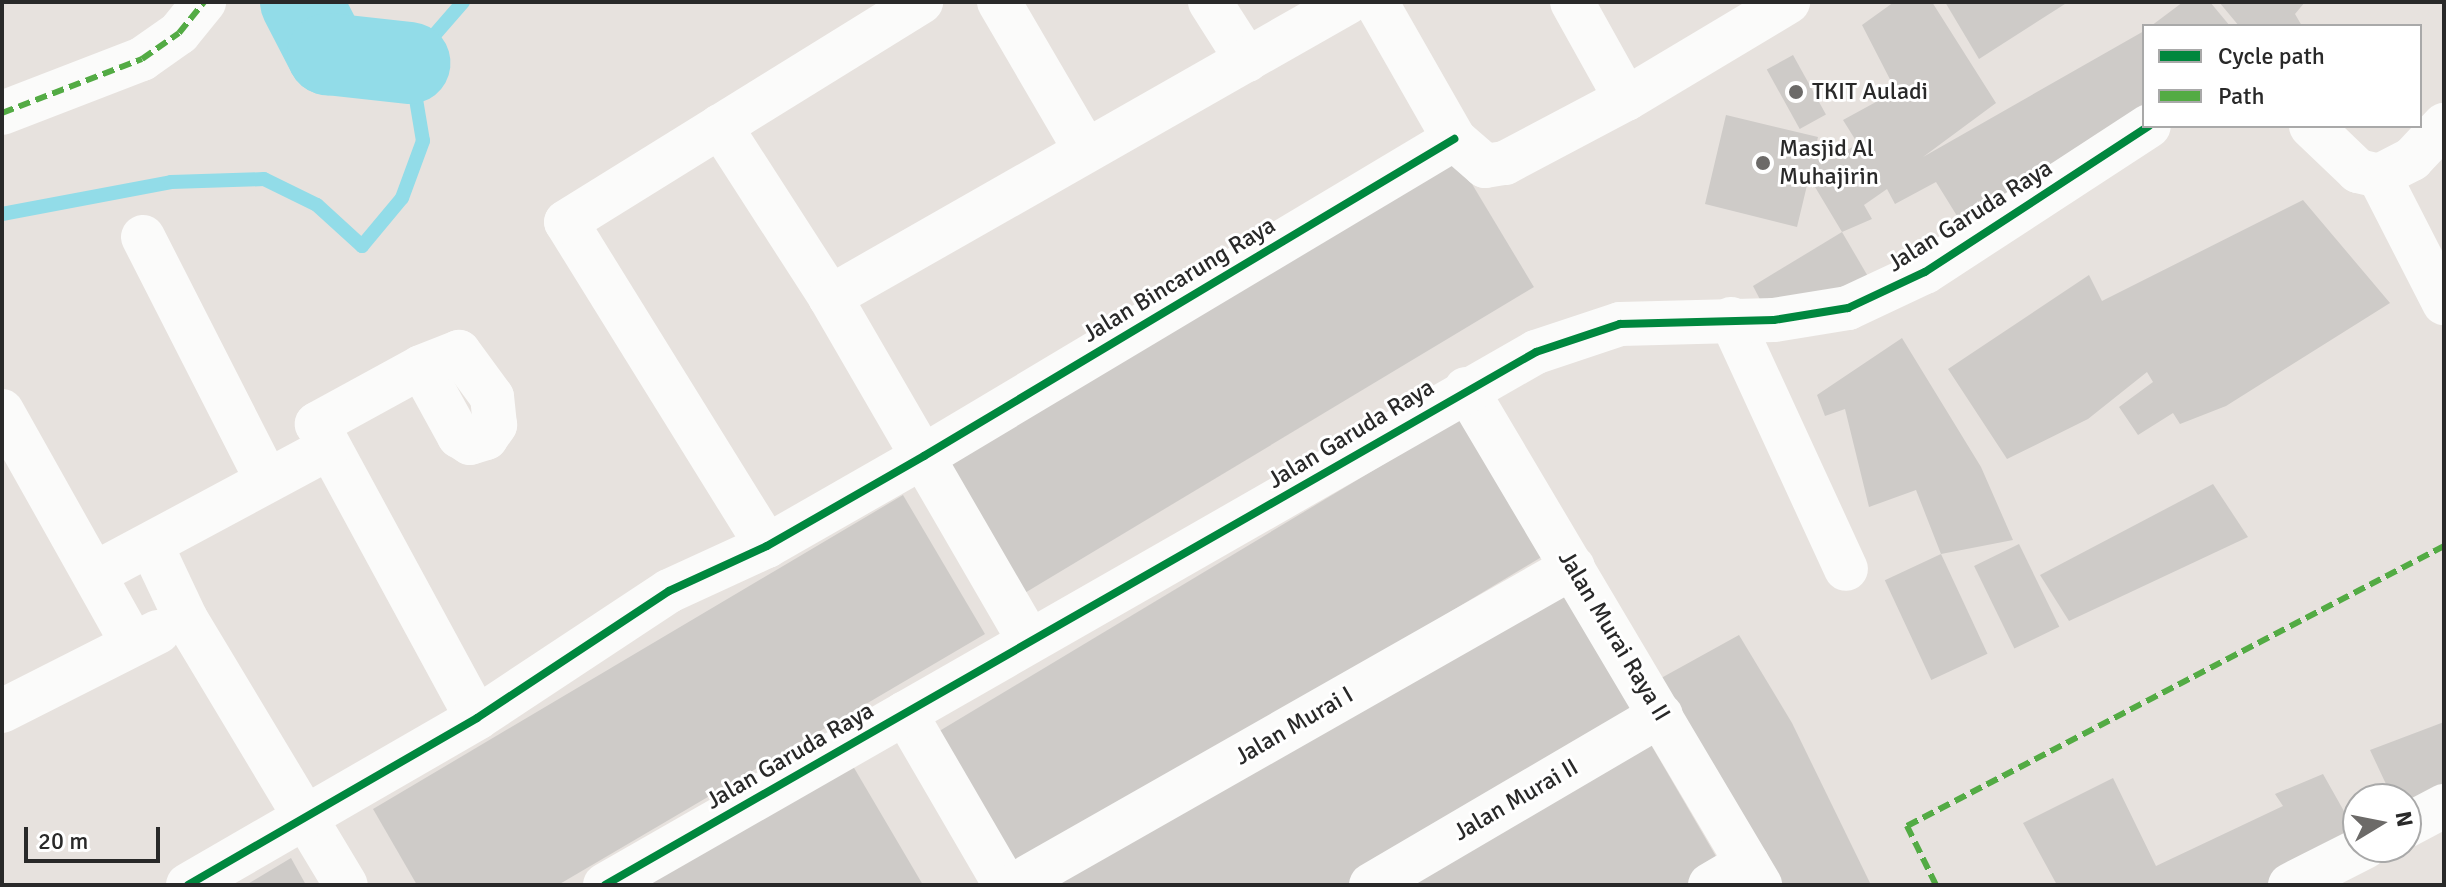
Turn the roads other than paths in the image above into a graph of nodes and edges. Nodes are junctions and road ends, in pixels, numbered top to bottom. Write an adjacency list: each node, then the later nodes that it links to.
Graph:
1 (204, 2): 11 (street)
2 (921, 2): 13 (street)
3 (999, 2): 17 (street)
4 (1210, 2): 9 (street)
5 (1348, 2): 9 (street)
6 (1376, 2): 16 (street)
7 (1572, 2): 10 (street)
8 (1784, 3): 10 (street)
9 (1247, 60): 17 (street)
10 (1626, 99): 16 (street)
11 (2, 113)
12 (2444, 125): 18 (street)
13 (720, 126): 20 (street); 30 (street)
14 (2146, 128): 22 (street, Jalan Garuda Raya)
15 (2313, 128): 18 (street)
16 (1454, 139): 27 (street, Jalan Bincarung Raya)
17 (1085, 149): 20 (street)
18 (2379, 176): 21 (street)
19 (143, 237): 28 (street)
20 (830, 297): 27 (street)
21 (2444, 303)
22 (1731, 319): 24 (street, Jalan Garuda Raya); 32 (street)
23 (421, 367): 26 (street)
24 (1466, 389): 31 (street, Jalan Murai Raya II); 35 (street, Jalan Garuda Raya)
25 (2, 411): 33 (street)
26 (327, 449): 28 (street); 37 (street)
27 (924, 456): 30 (street, Jalan Bincarung Raya); 35 (street)
28 (267, 480): 29 (street)
29 (151, 545): 33 (street); 34 (street)
30 (767, 546): 43 (street, Jalan Bincarung Raya)
31 (1573, 567): 40 (street, Jalan Murai Raya II); 50 (street, Jalan Murai I)
32 (1846, 569)
33 (96, 573): 36 (street)
34 (186, 619): 36 (street); 43 (street)
35 (1029, 640): 39 (street, Jalan Garuda Raya)
36 (132, 643): 38 (street)
37 (468, 702)
38 (2, 711)
39 (905, 713): 48 (street, Jalan Garuda Raya); 49 (street)
40 (1661, 715): 45 (street, Jalan Murai Raya II); 51 (street, Jalan Murai II)
41 (2444, 806): 42 (street)
42 (2422, 818)
43 (307, 819): 46 (street, Jalan Bincarung Raya); 47 (street)
44 (2342, 859): 53 (street)
45 (1754, 874): 52 (street)
46 (188, 885)
47 (346, 885)
48 (605, 885)
49 (1005, 885)
50 (1014, 885)
51 (1371, 885)
52 (1710, 885)
53 (2290, 885)

